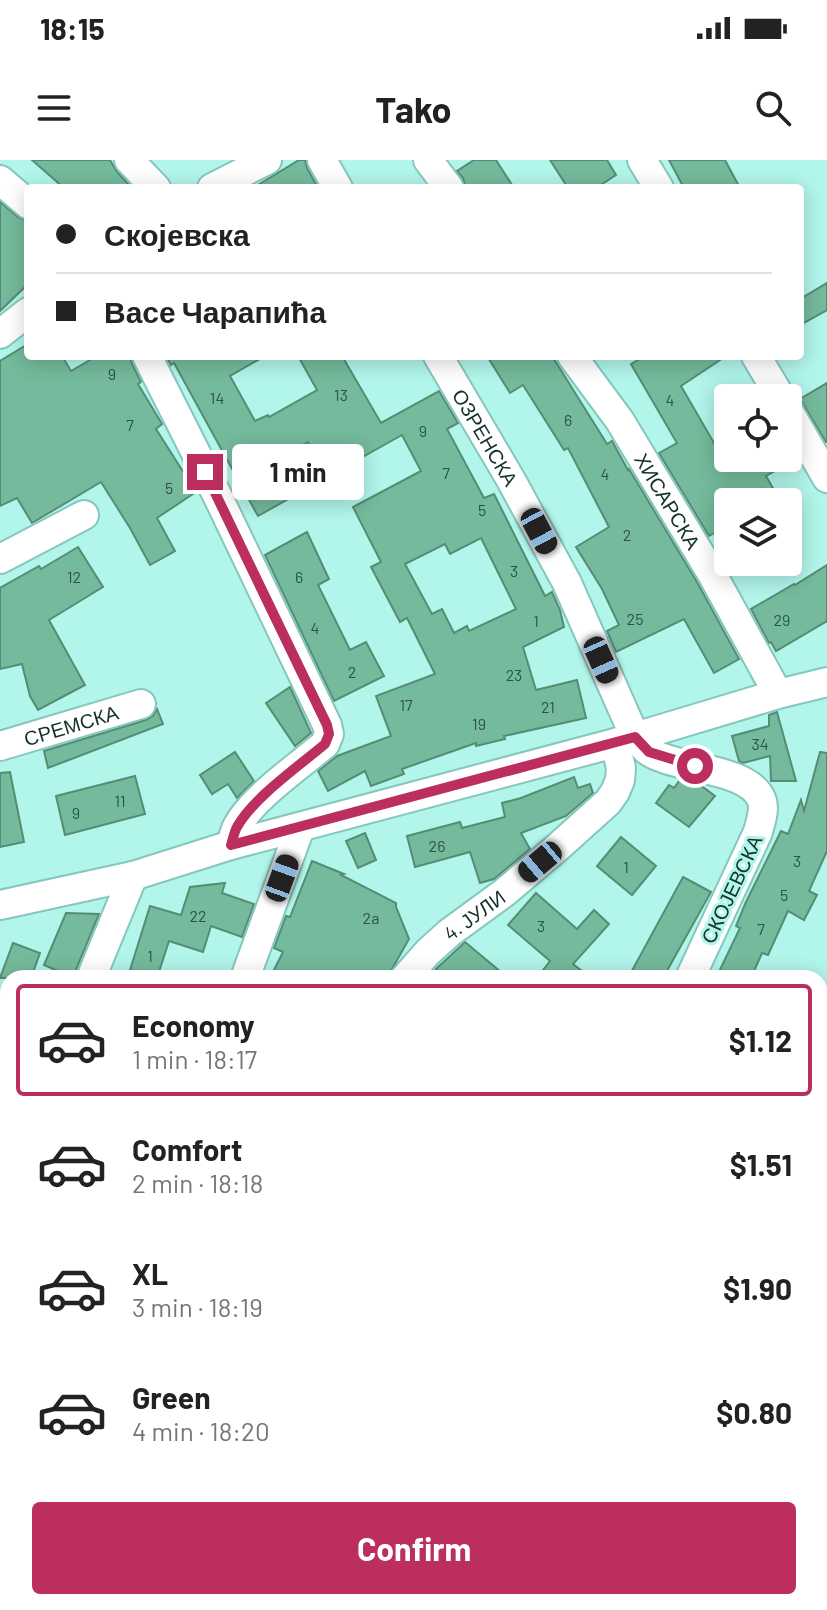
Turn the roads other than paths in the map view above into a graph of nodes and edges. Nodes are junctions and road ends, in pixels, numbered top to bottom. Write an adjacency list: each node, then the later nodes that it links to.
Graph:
1 (129, 160): 7 (street)
2 (267, 160): 8 (street)
3 (322, 160): 9 (street)
4 (428, 160): 10 (street)
5 (642, 160): 11 (street)
6 (0, 180): 12 (street)
7 (152, 184)
8 (220, 184)
9 (336, 184)
10 (446, 184)
11 (657, 184)
12 (24, 201)
13 (24, 315): 14 (street)
14 (0, 334)
15 (149, 360): 30 (street)
16 (440, 360): 27 (street, ОЗРЕНСКА)
17 (575, 360): 25 (street, ХИСАРСКА)
18 (758, 360): 19 (street)
19 (773, 384)
20 (802, 434): 21 (street)
21 (827, 478)
22 (84, 515): 23 (street)
23 (0, 559)
24 (827, 682): 25 (street)
25 (778, 694): 27 (street)
26 (141, 704): 28 (street, СРЕМСКА)
27 (625, 740): 29 (street); 35 (street, 4. ЈУЛИ); 36 (street, СКОЈЕВСКА)
28 (0, 746)
29 (300, 828): 30 (street); 34 (street)
30 (231, 845): 31 (street)
31 (133, 876): 32 (street); 33 (street)
32 (0, 905)
33 (94, 970)
34 (248, 970)
35 (412, 970)
36 (694, 970)

